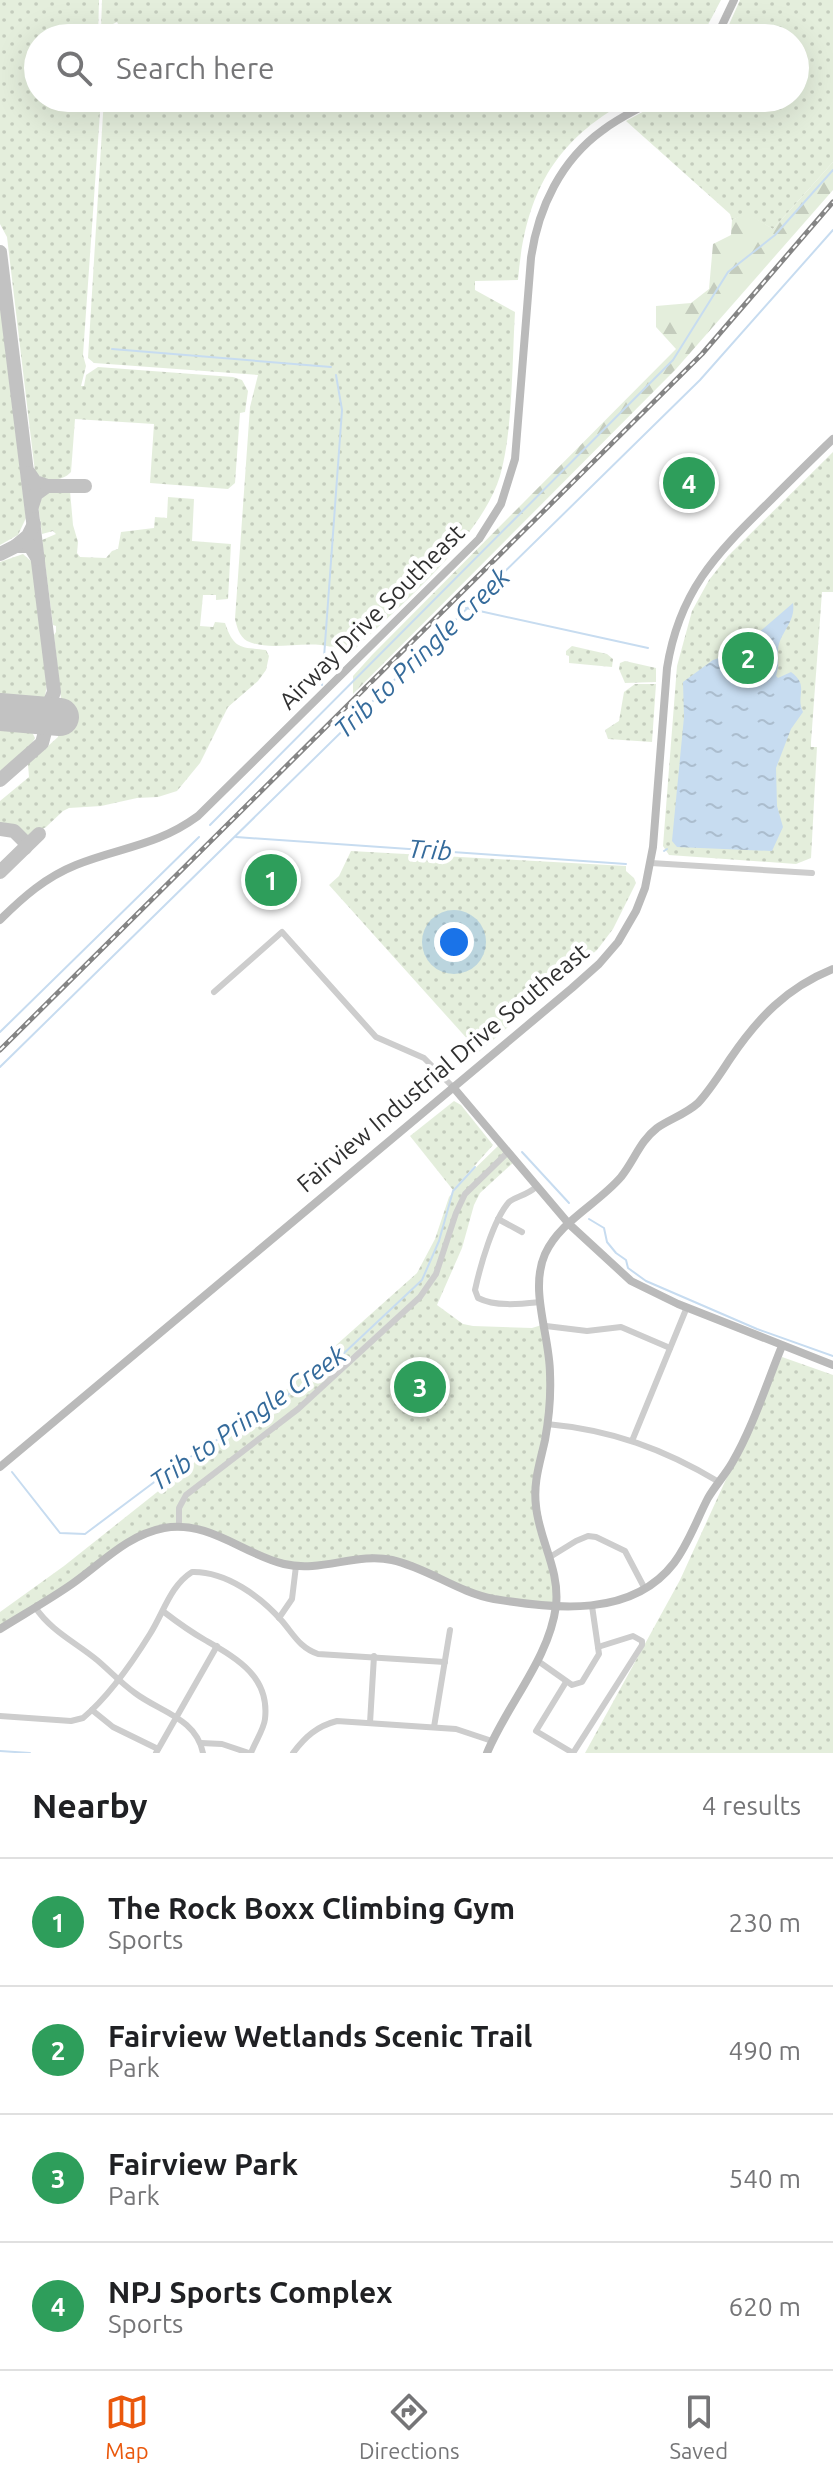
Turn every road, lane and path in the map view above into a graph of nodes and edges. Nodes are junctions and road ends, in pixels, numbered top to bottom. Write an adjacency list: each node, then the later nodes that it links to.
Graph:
1 (734, 0): 2 (street)
2 (723, 24)
3 (632, 112): 7 (street, Airway Drive Southeast)
4 (833, 439): 5 (street, Fairview Industrial Drive Southeast)
5 (651, 863): 6 (street); 10 (street, Fairview Industrial Drive Southeast)
6 (812, 873)
7 (0, 920)
8 (833, 969): 14 (street)
9 (214, 992): 10 (street)
10 (453, 1087): 11 (street); 24 (street, Fairview Industrial Drive Southeast)
11 (507, 1153): 12 (street); 26 (street)
12 (536, 1187): 13 (street); 14 (street)
13 (498, 1219): 15 (street); 16 (street)
14 (569, 1224): 16 (street); 17 (street)
15 (522, 1232)
16 (540, 1302): 18 (street)
17 (687, 1307): 19 (street); 20 (street)
18 (546, 1326): 20 (street); 22 (street)
19 (782, 1346): 21 (street); 25 (street)
20 (670, 1348): 23 (street)
21 (833, 1365)
22 (547, 1424): 23 (street); 27 (street)
23 (632, 1441): 25 (street)
24 (0, 1467)
25 (719, 1482): 29 (street)
26 (179, 1526): 28 (street); 32 (street)
27 (550, 1557): 29 (street); 30 (street)
28 (296, 1566): 30 (street); 34 (street)
29 (645, 1589): 31 (street)
30 (556, 1605): 31 (street); 40 (street)
31 (592, 1606): 38 (street)
32 (35, 1607): 35 (street); 42 (street)
33 (164, 1612): 34 (street); 37 (street); 42 (street)
34 (279, 1618): 39 (street)
35 (0, 1629)
36 (450, 1630): 41 (street)
37 (217, 1646): 46 (street); 53 (street)
38 (598, 1647): 43 (street); 43 (street)
39 (374, 1656): 41 (street); 47 (street)
40 (538, 1661): 43 (street); 49 (street)
41 (445, 1662): 48 (street)
42 (118, 1679): 44 (street); 46 (street)
43 (566, 1682)
44 (92, 1710): 45 (street); 51 (street)
45 (0, 1716)
46 (177, 1717): 50 (street); 51 (street)
47 (370, 1723): 48 (street); 54 (street)
48 (434, 1727): 49 (street)
49 (492, 1741): 55 (street)
50 (201, 1743): 52 (street); 53 (street)
51 (157, 1751)
52 (203, 1753)
53 (250, 1753)
54 (293, 1753)
55 (487, 1753)

